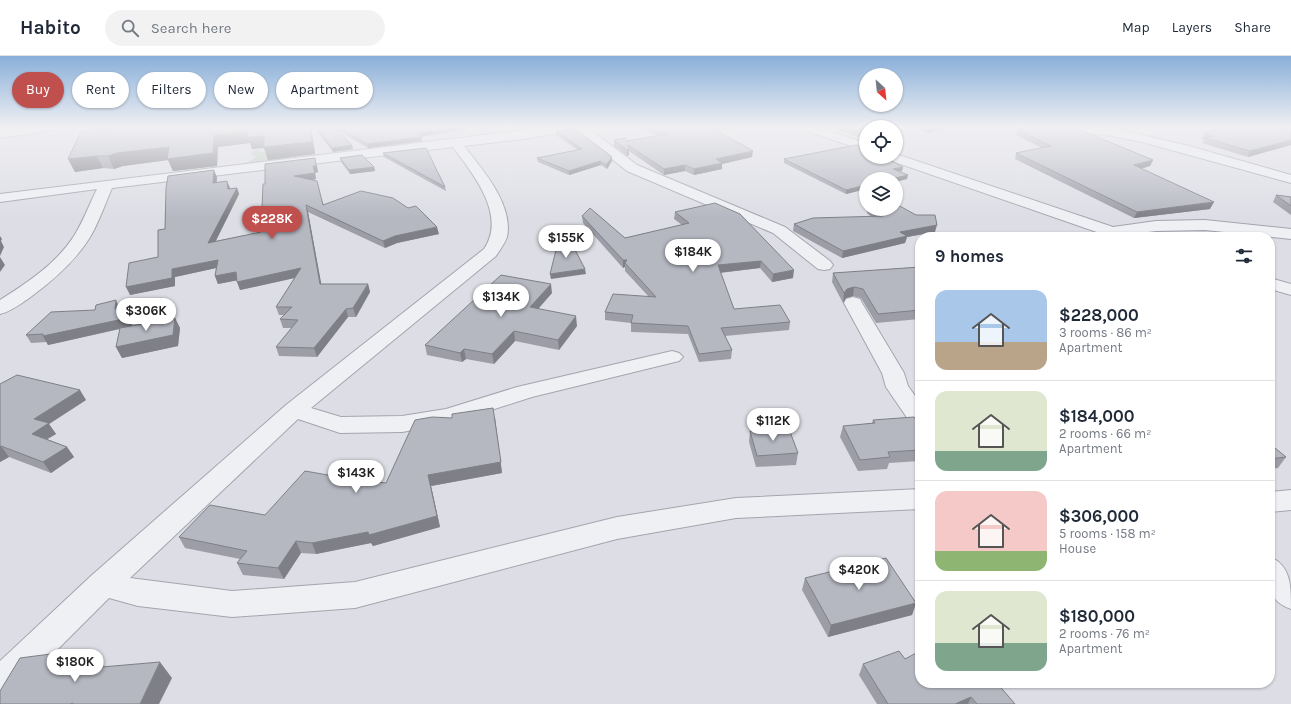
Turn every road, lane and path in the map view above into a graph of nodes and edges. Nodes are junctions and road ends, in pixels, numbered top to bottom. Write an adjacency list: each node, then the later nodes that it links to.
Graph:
1 (334, 157): 7 (street)
2 (467, 157): 20 (street)
3 (618, 157): 14 (street)
4 (1214, 157): 6 (street)
5 (903, 160): 9 (street)
6 (1291, 179)
7 (106, 184): 8 (street); 18 (street)
8 (0, 198)
9 (1110, 232)
10 (1131, 232): 11 (street)
11 (1272, 232)
12 (1275, 232): 13 (street)
13 (1291, 234)
14 (824, 265)
15 (1275, 285): 16 (street)
16 (1291, 290)
17 (852, 303): 21 (street)
18 (0, 308)
19 (672, 357): 20 (street)
20 (294, 410): 26 (street)
21 (915, 413)
22 (915, 499): 26 (street)
23 (1291, 500): 24 (street)
24 (1275, 502)
25 (1275, 575): 27 (street)
26 (103, 584): 28 (street)
27 (1291, 596)
28 (0, 684)

